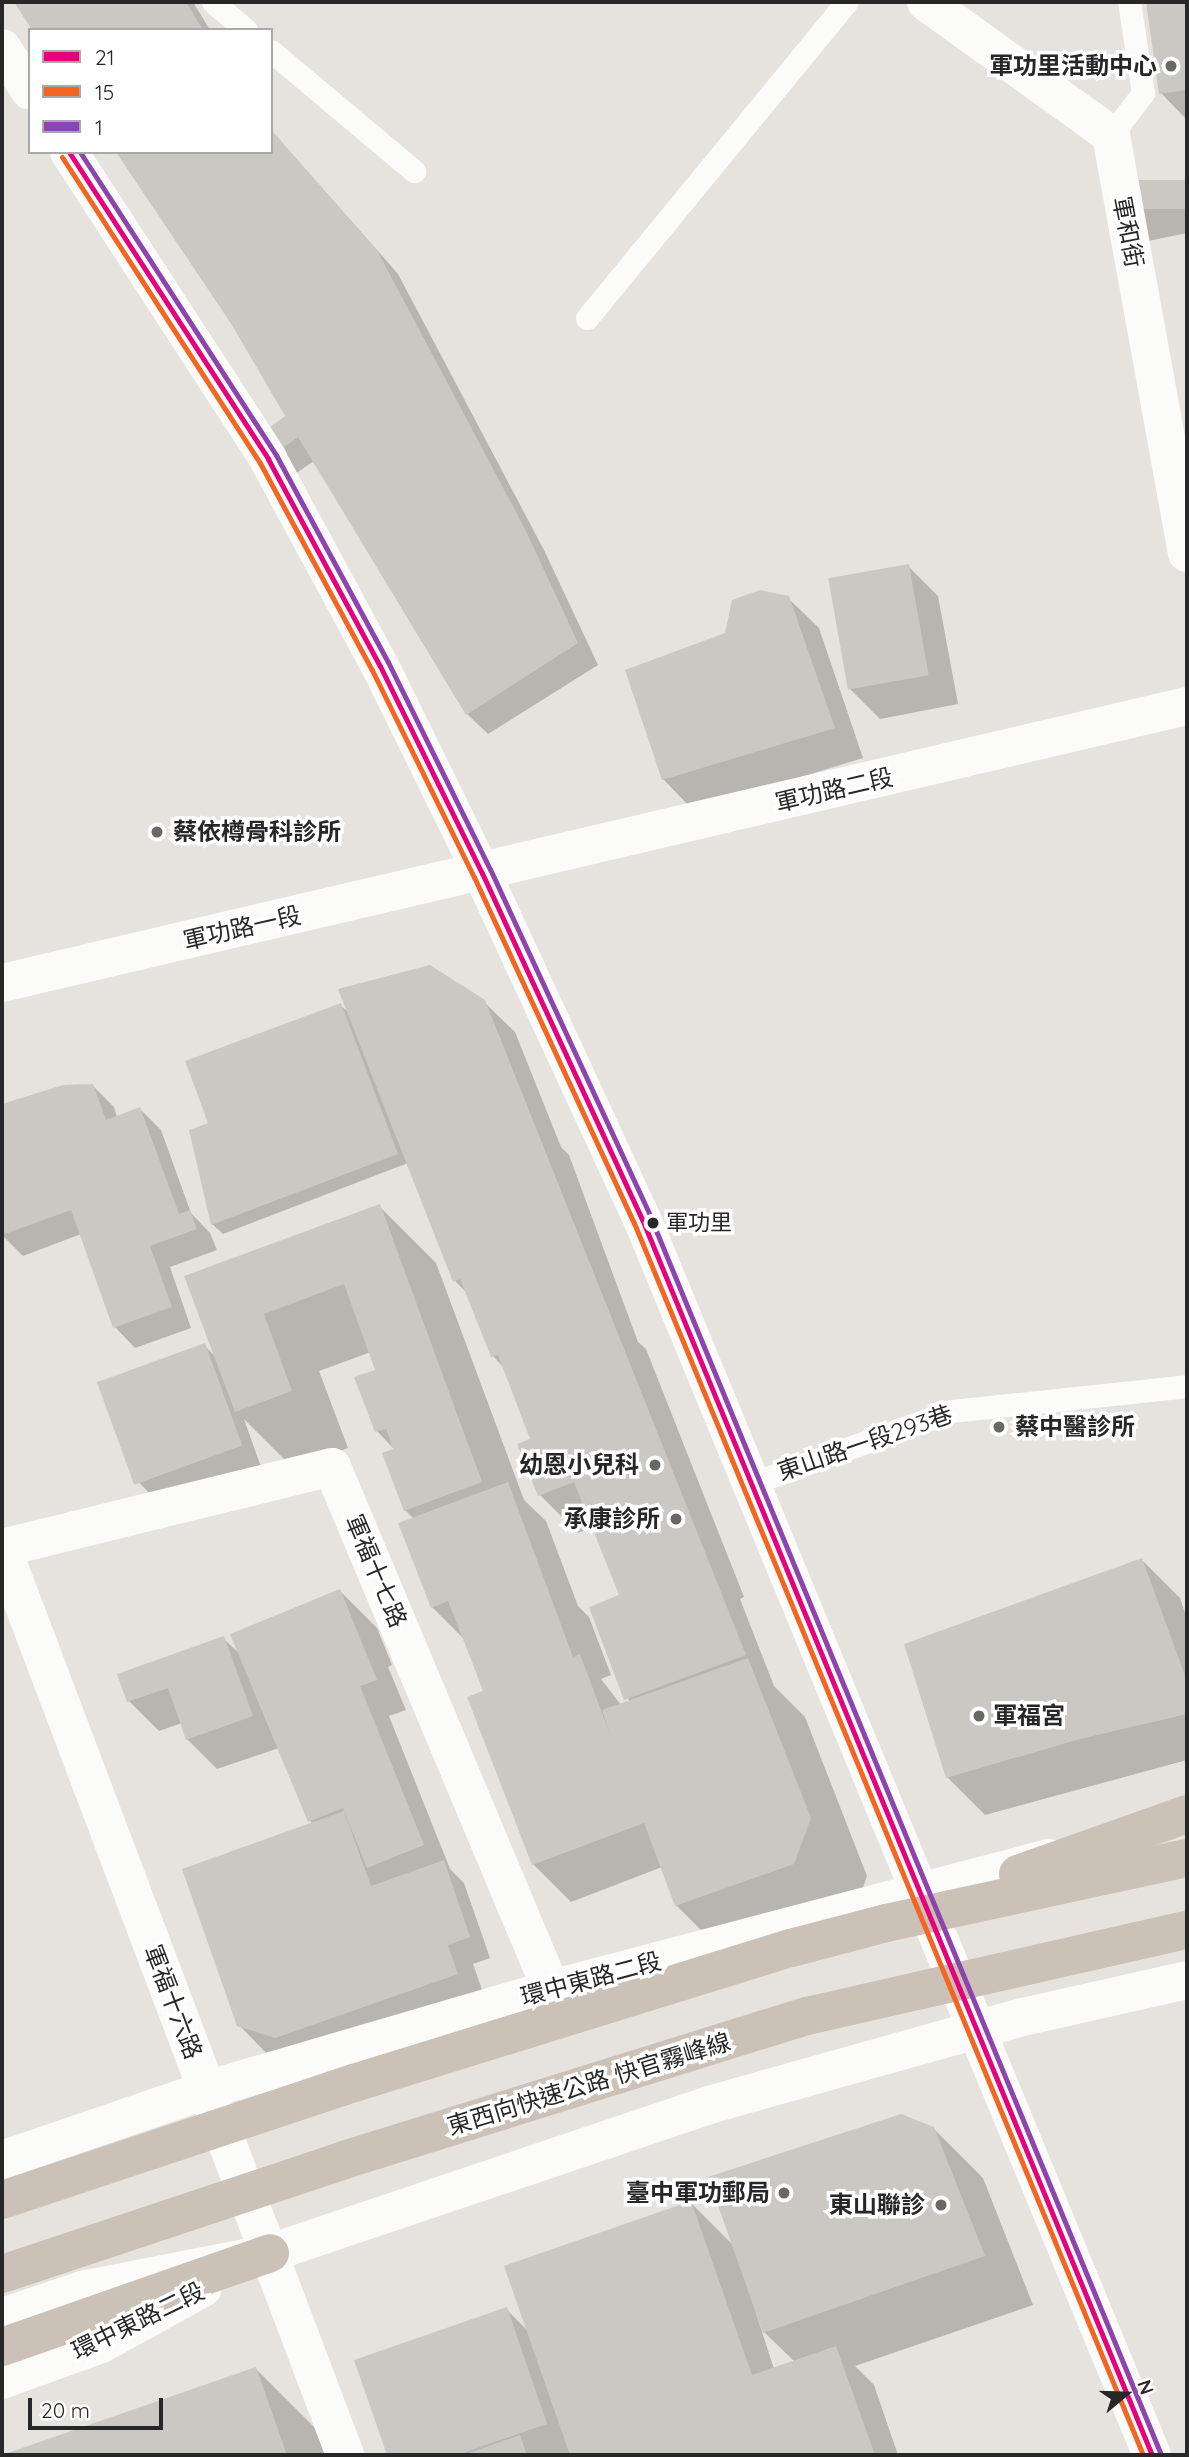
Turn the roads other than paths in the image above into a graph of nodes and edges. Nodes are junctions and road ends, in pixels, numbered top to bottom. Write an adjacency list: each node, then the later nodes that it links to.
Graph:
1 (213, 2): 5 (lane)
2 (847, 2): 12 (lane)
3 (926, 2): 9 (street)
4 (1129, 2): 9 (lane)
5 (244, 28)
6 (2, 48): 8 (street)
7 (273, 53): 11 (lane)
8 (28, 88)
9 (1111, 135): 13 (street, 軍和街)
10 (70, 154): 15 (street)
11 (414, 171)
12 (587, 318)
13 (1187, 552)
14 (1187, 706): 15 (street, 軍功路二段)
15 (482, 873): 16 (street, 軍功路一段); 18 (street)
16 (2, 983)
17 (1187, 1386): 18 (lane, 東山路一段293巷)
18 (753, 1483): 23 (street)
19 (2, 1548): 27 (street, 軍福十七路); 29 (street, 軍福十六路)
20 (1187, 1814): 24 (highway)
21 (1187, 1825): 23 (street, 環中東路二段)
22 (1187, 1857): 24 (highway)
23 (921, 1889): 27 (street, 環中東路二段); 28 (street)
24 (886, 1923): 31 (highway)
25 (1187, 1930): 33 (highway, 東西向快速公路 快官霧峰線)
26 (1187, 1980): 28 (street, 環中東路二段)
27 (551, 1989): 29 (street, 環中東路二段)
28 (975, 2031): 32 (street, 環中東路二段); 38 (street)
29 (206, 2090): 30 (street, 環中東路二段); 32 (street, 軍福十六路)
30 (2, 2160)
31 (2, 2200)
32 (270, 2253): 34 (street, 環中東路二段); 35 (highway); 36 (street, 環中東路二段); 37 (street, 軍福十六路)
33 (2, 2274)
34 (2, 2317)
35 (2, 2347)
36 (2, 2380)
37 (345, 2455)
38 (1152, 2455)

